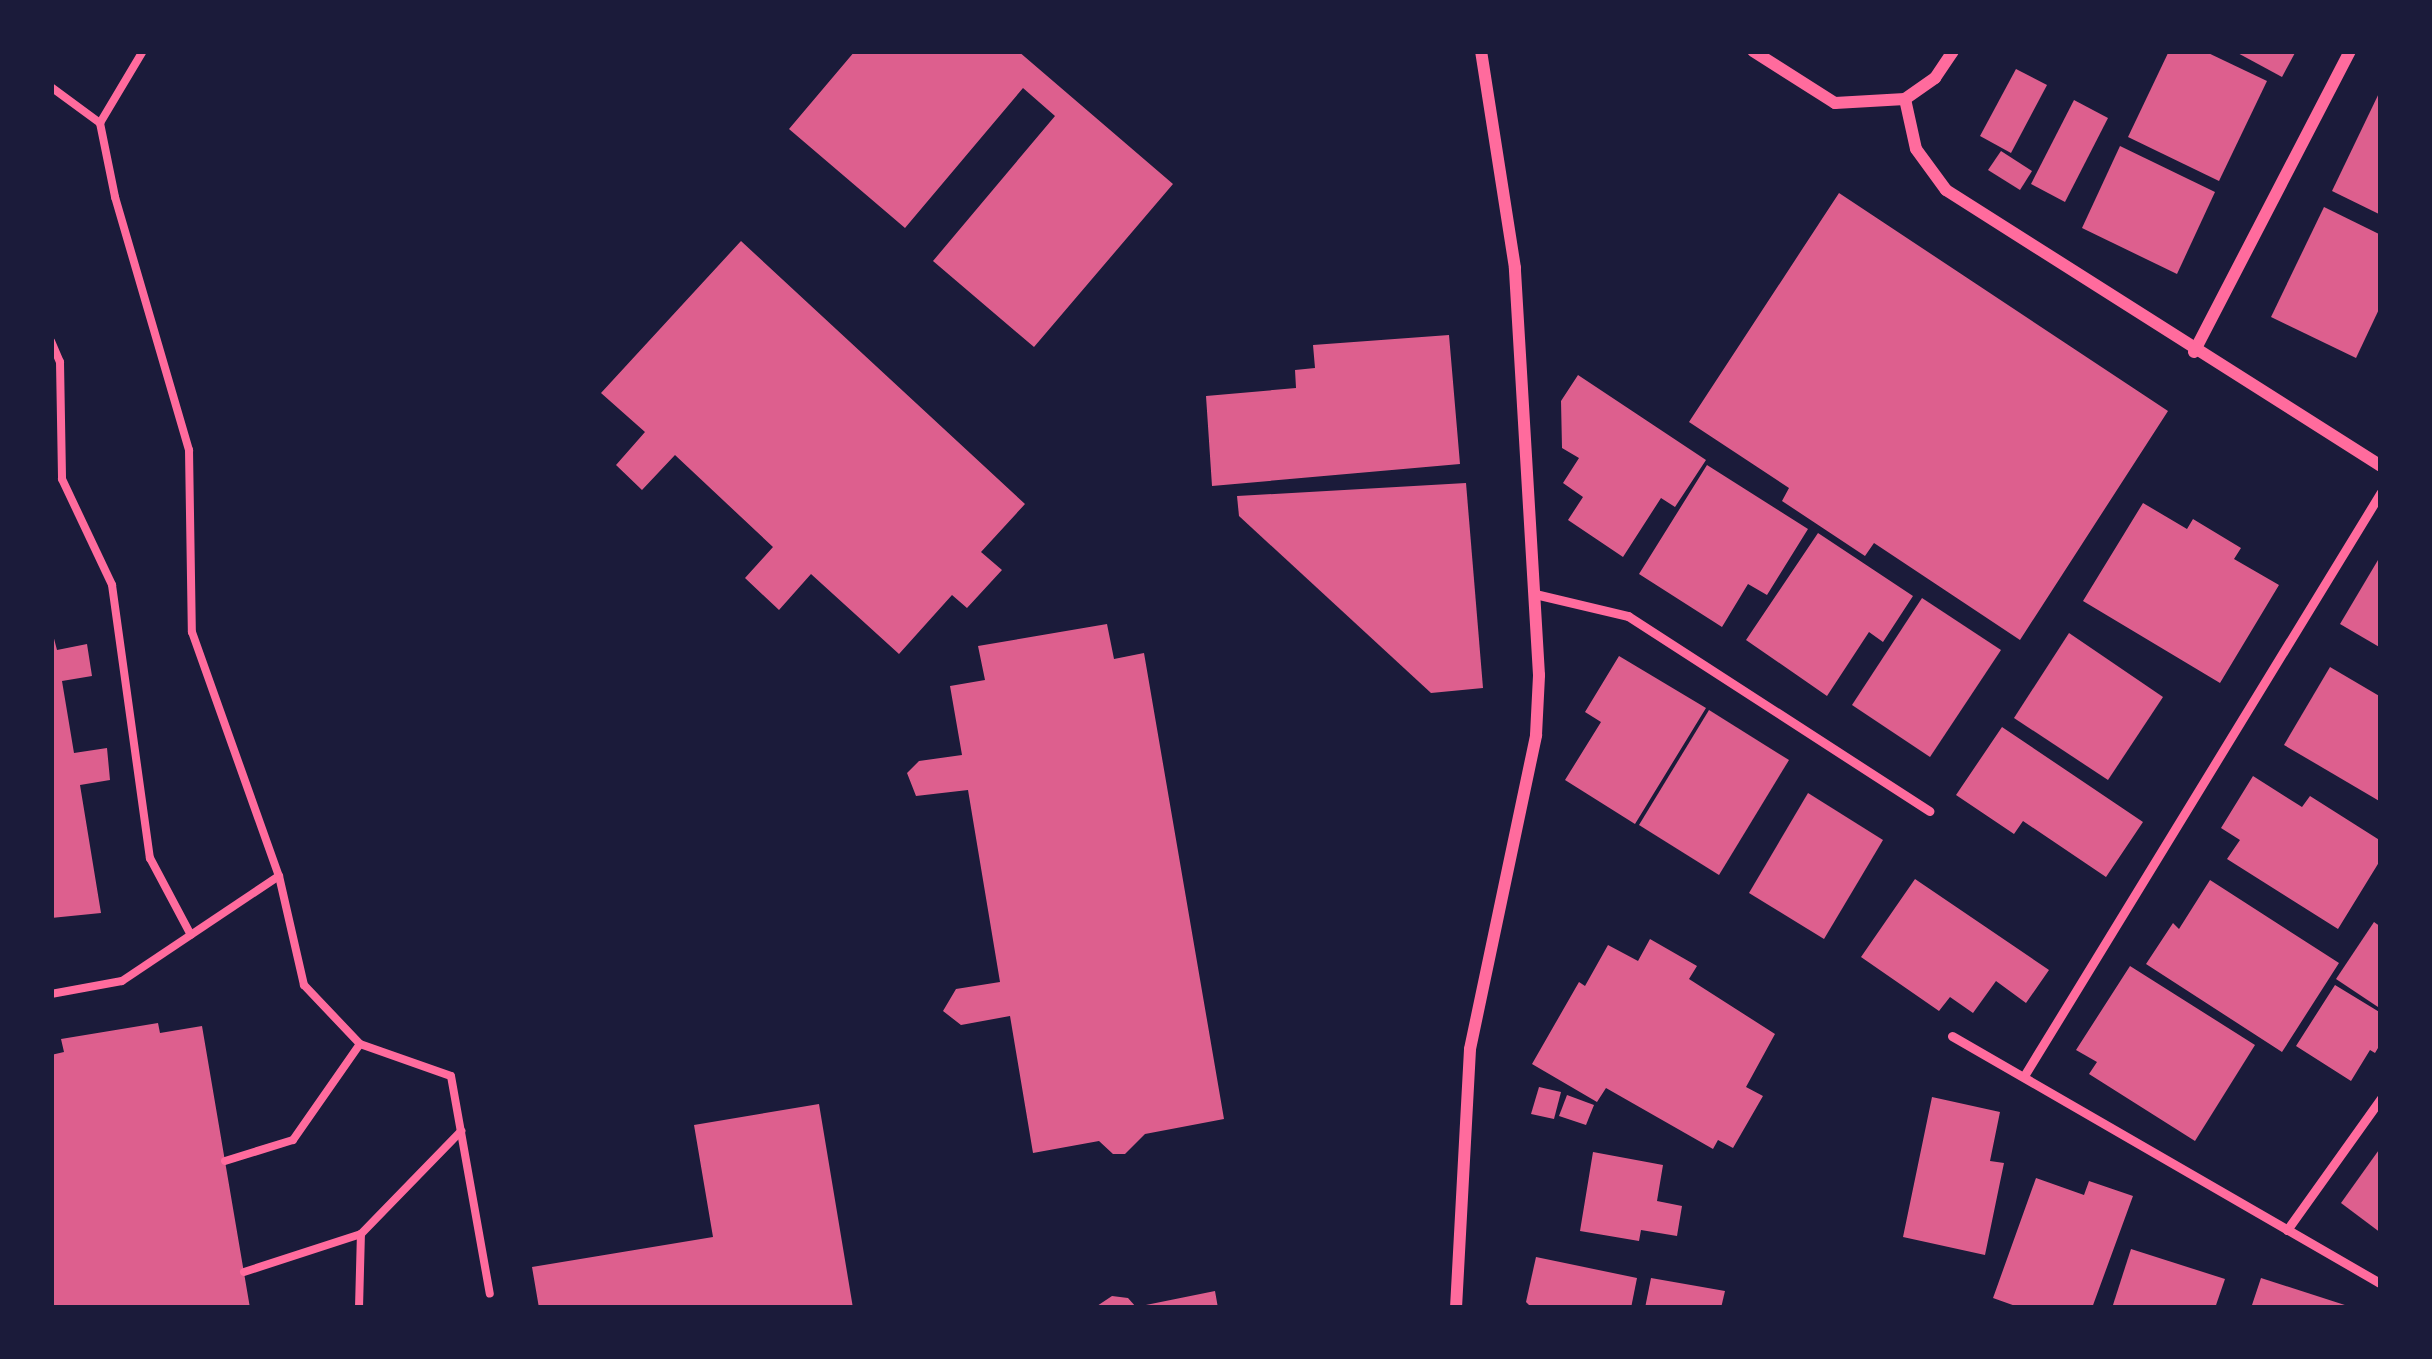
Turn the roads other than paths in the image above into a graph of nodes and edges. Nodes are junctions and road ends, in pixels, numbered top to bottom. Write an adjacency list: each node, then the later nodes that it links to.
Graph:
1 (1480, 51): 9 (street)
2 (1753, 51): 5 (street)
3 (1953, 51): 5 (street)
4 (2350, 51): 6 (street)
5 (1905, 99): 6 (street)
6 (2194, 352): 7 (street)
7 (2381, 466)
8 (2381, 492): 12 (lane)
9 (1535, 594): 10 (lane); 16 (street)
10 (1929, 811)
11 (1952, 1036): 12 (lane)
12 (2024, 1076): 14 (lane)
13 (2381, 1098): 14 (lane)
14 (2287, 1230): 15 (lane)
15 (2381, 1284)
16 (1456, 1308)

